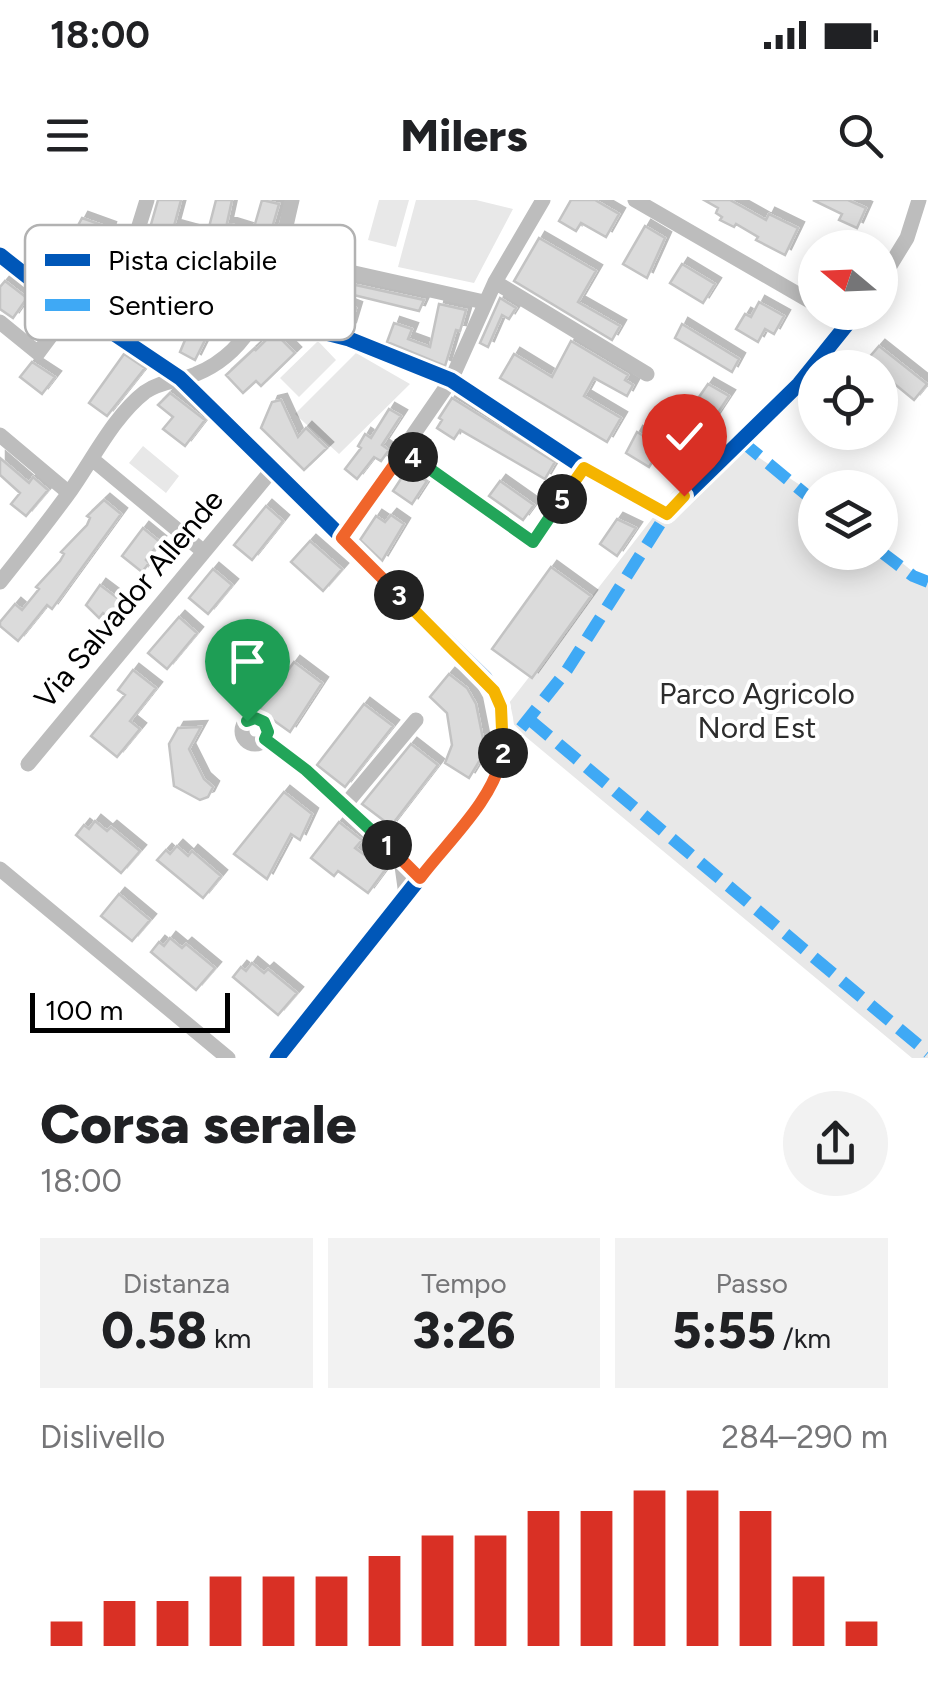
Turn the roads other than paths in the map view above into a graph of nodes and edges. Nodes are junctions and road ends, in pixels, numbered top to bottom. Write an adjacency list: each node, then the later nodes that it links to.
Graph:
1 (147, 200): 6 (street)
2 (292, 200): 7 (street)
3 (544, 200): 12 (street)
4 (635, 200): 13 (street)
5 (919, 200): 8 (street)
6 (138, 225)
7 (286, 225)
8 (898, 254)
9 (0, 255): 11 (street)
10 (355, 273): 14 (street)
11 (25, 275)
12 (494, 282): 14 (street); 21 (street)
13 (798, 294)
14 (484, 302): 23 (street)
15 (0, 322): 17 (street)
16 (842, 330): 27 (street)
17 (47, 340)
18 (123, 340): 22 (street)
19 (242, 340): 22 (street)
20 (351, 340): 23 (street)
21 (648, 374)
22 (180, 378): 26 (street); 28 (street)
23 (451, 380): 25 (street); 27 (street)
24 (0, 435): 29 (street)
25 (404, 451): 27 (street); 30 (street)
26 (92, 459): 29 (street); 31 (street)
27 (584, 468)
28 (272, 470): 30 (street); 31 (street, Via Salvador Allende)
29 (69, 493): 32 (street)
30 (342, 538): 39 (street)
31 (204, 552): 35 (street, Via Salvador Allende)
32 (0, 582)
33 (416, 720): 36 (street)
34 (265, 739): 36 (street)
35 (28, 764)
36 (346, 805): 37 (street)
37 (401, 859): 39 (street); 40 (street)
38 (0, 869): 41 (street)
39 (420, 878): 40 (street)
40 (406, 895): 42 (street)
41 (228, 1058)
42 (277, 1058)

